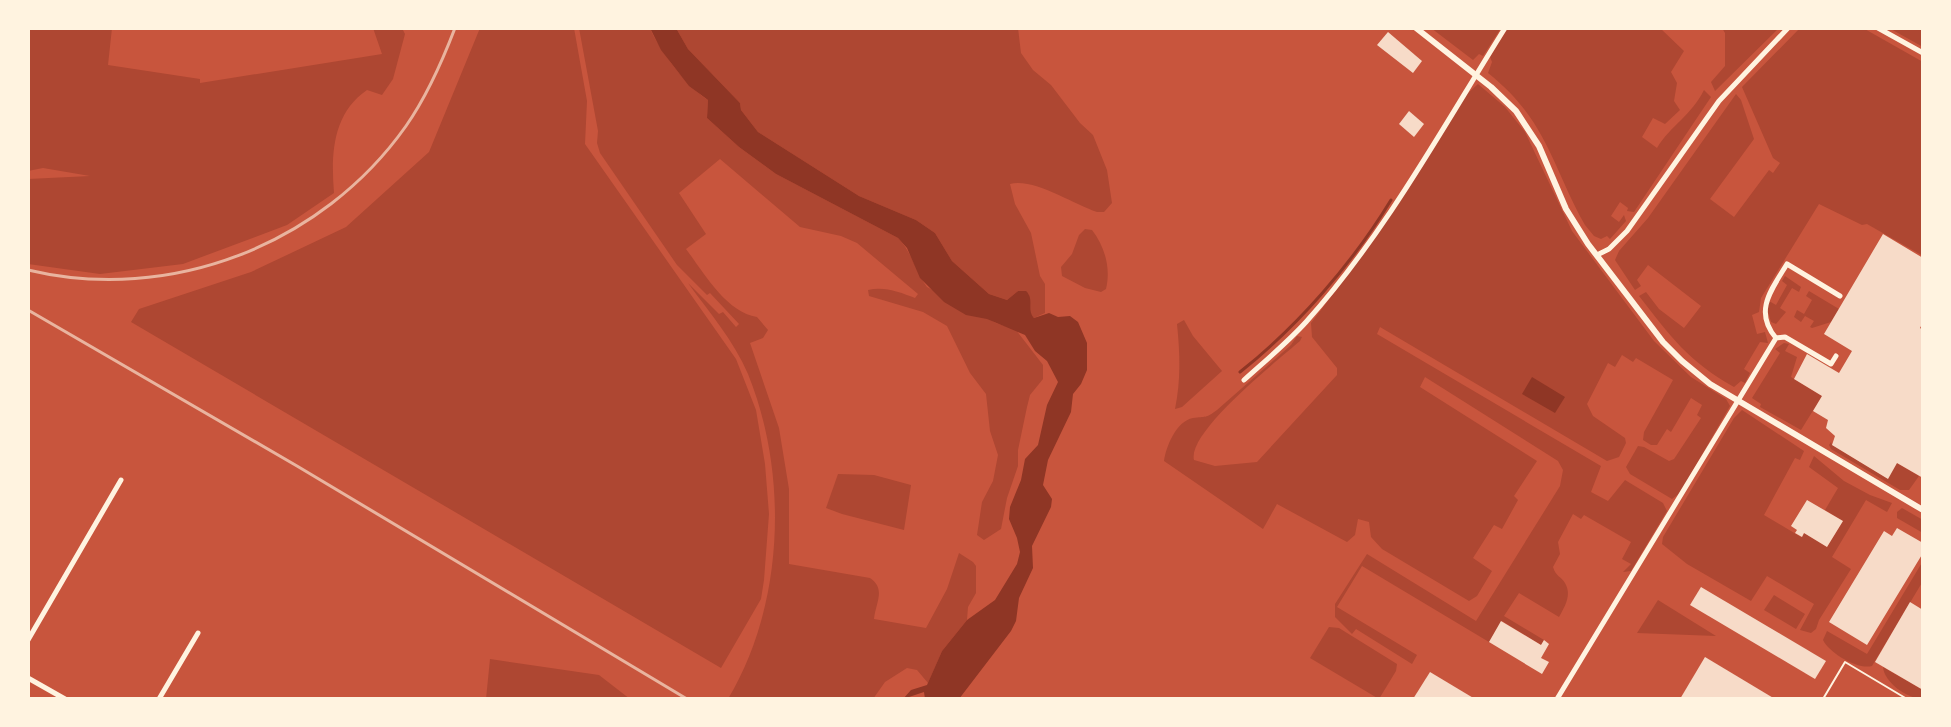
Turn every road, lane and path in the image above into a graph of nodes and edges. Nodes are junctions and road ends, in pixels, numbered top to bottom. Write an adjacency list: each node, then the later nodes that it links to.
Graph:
1 (1416, 28): 6 (street)
2 (1505, 28): 6 (street)
3 (1788, 28): 7 (street)
4 (1878, 28): 5 (street)
5 (1923, 53)
6 (1476, 74): 7 (street); 11 (street)
7 (1597, 255): 12 (street)
8 (1840, 296): 9 (street)
9 (1776, 338): 10 (street); 12 (street)
10 (1836, 356)
11 (1244, 380)
12 (1740, 401): 14 (street); 20 (street)
13 (121, 480): 16 (street)
14 (1923, 510)
15 (198, 633): 19 (street)
16 (28, 640)
17 (28, 678): 18 (street)
18 (65, 699)
19 (159, 699)
20 (1557, 699)
21 (1823, 699): 22 (lane)
22 (1907, 699)

